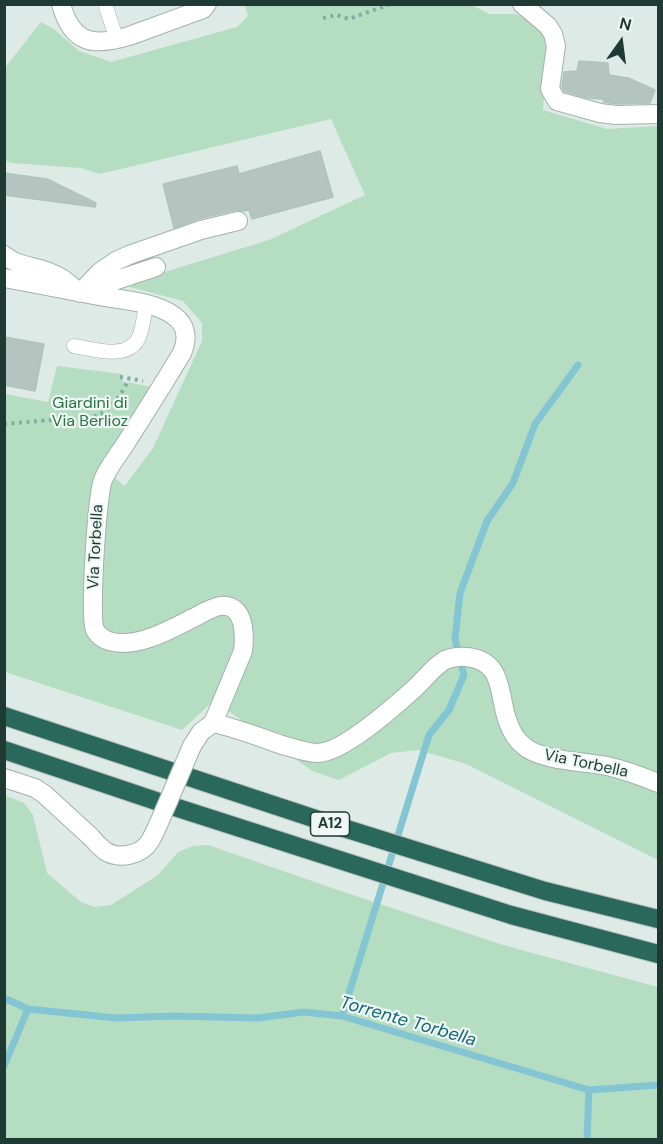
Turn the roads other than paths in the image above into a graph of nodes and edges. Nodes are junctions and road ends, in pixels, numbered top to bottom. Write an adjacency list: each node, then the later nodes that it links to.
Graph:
1 (61, 4): 5 (street)
2 (105, 4): 5 (lane)
3 (207, 4): 5 (street)
4 (522, 4): 6 (street)
5 (117, 40)
6 (658, 114)
7 (238, 220): 11 (street)
8 (4, 255): 11 (street, Via Torbella)
9 (156, 267): 11 (street)
10 (4, 278): 11 (street, Via Torbella)
11 (80, 293): 12 (street, Via Torbella)
12 (146, 305): 13 (lane); 15 (street, Via Torbella)
13 (74, 346)
14 (4, 716): 19 (highway, A12)
15 (213, 723): 17 (street, Via Torbella, bridge); 18 (street, Via Torbella)
16 (4, 750): 20 (highway, A12)
17 (4, 778)
18 (658, 783)
19 (658, 919)
20 (658, 954)

